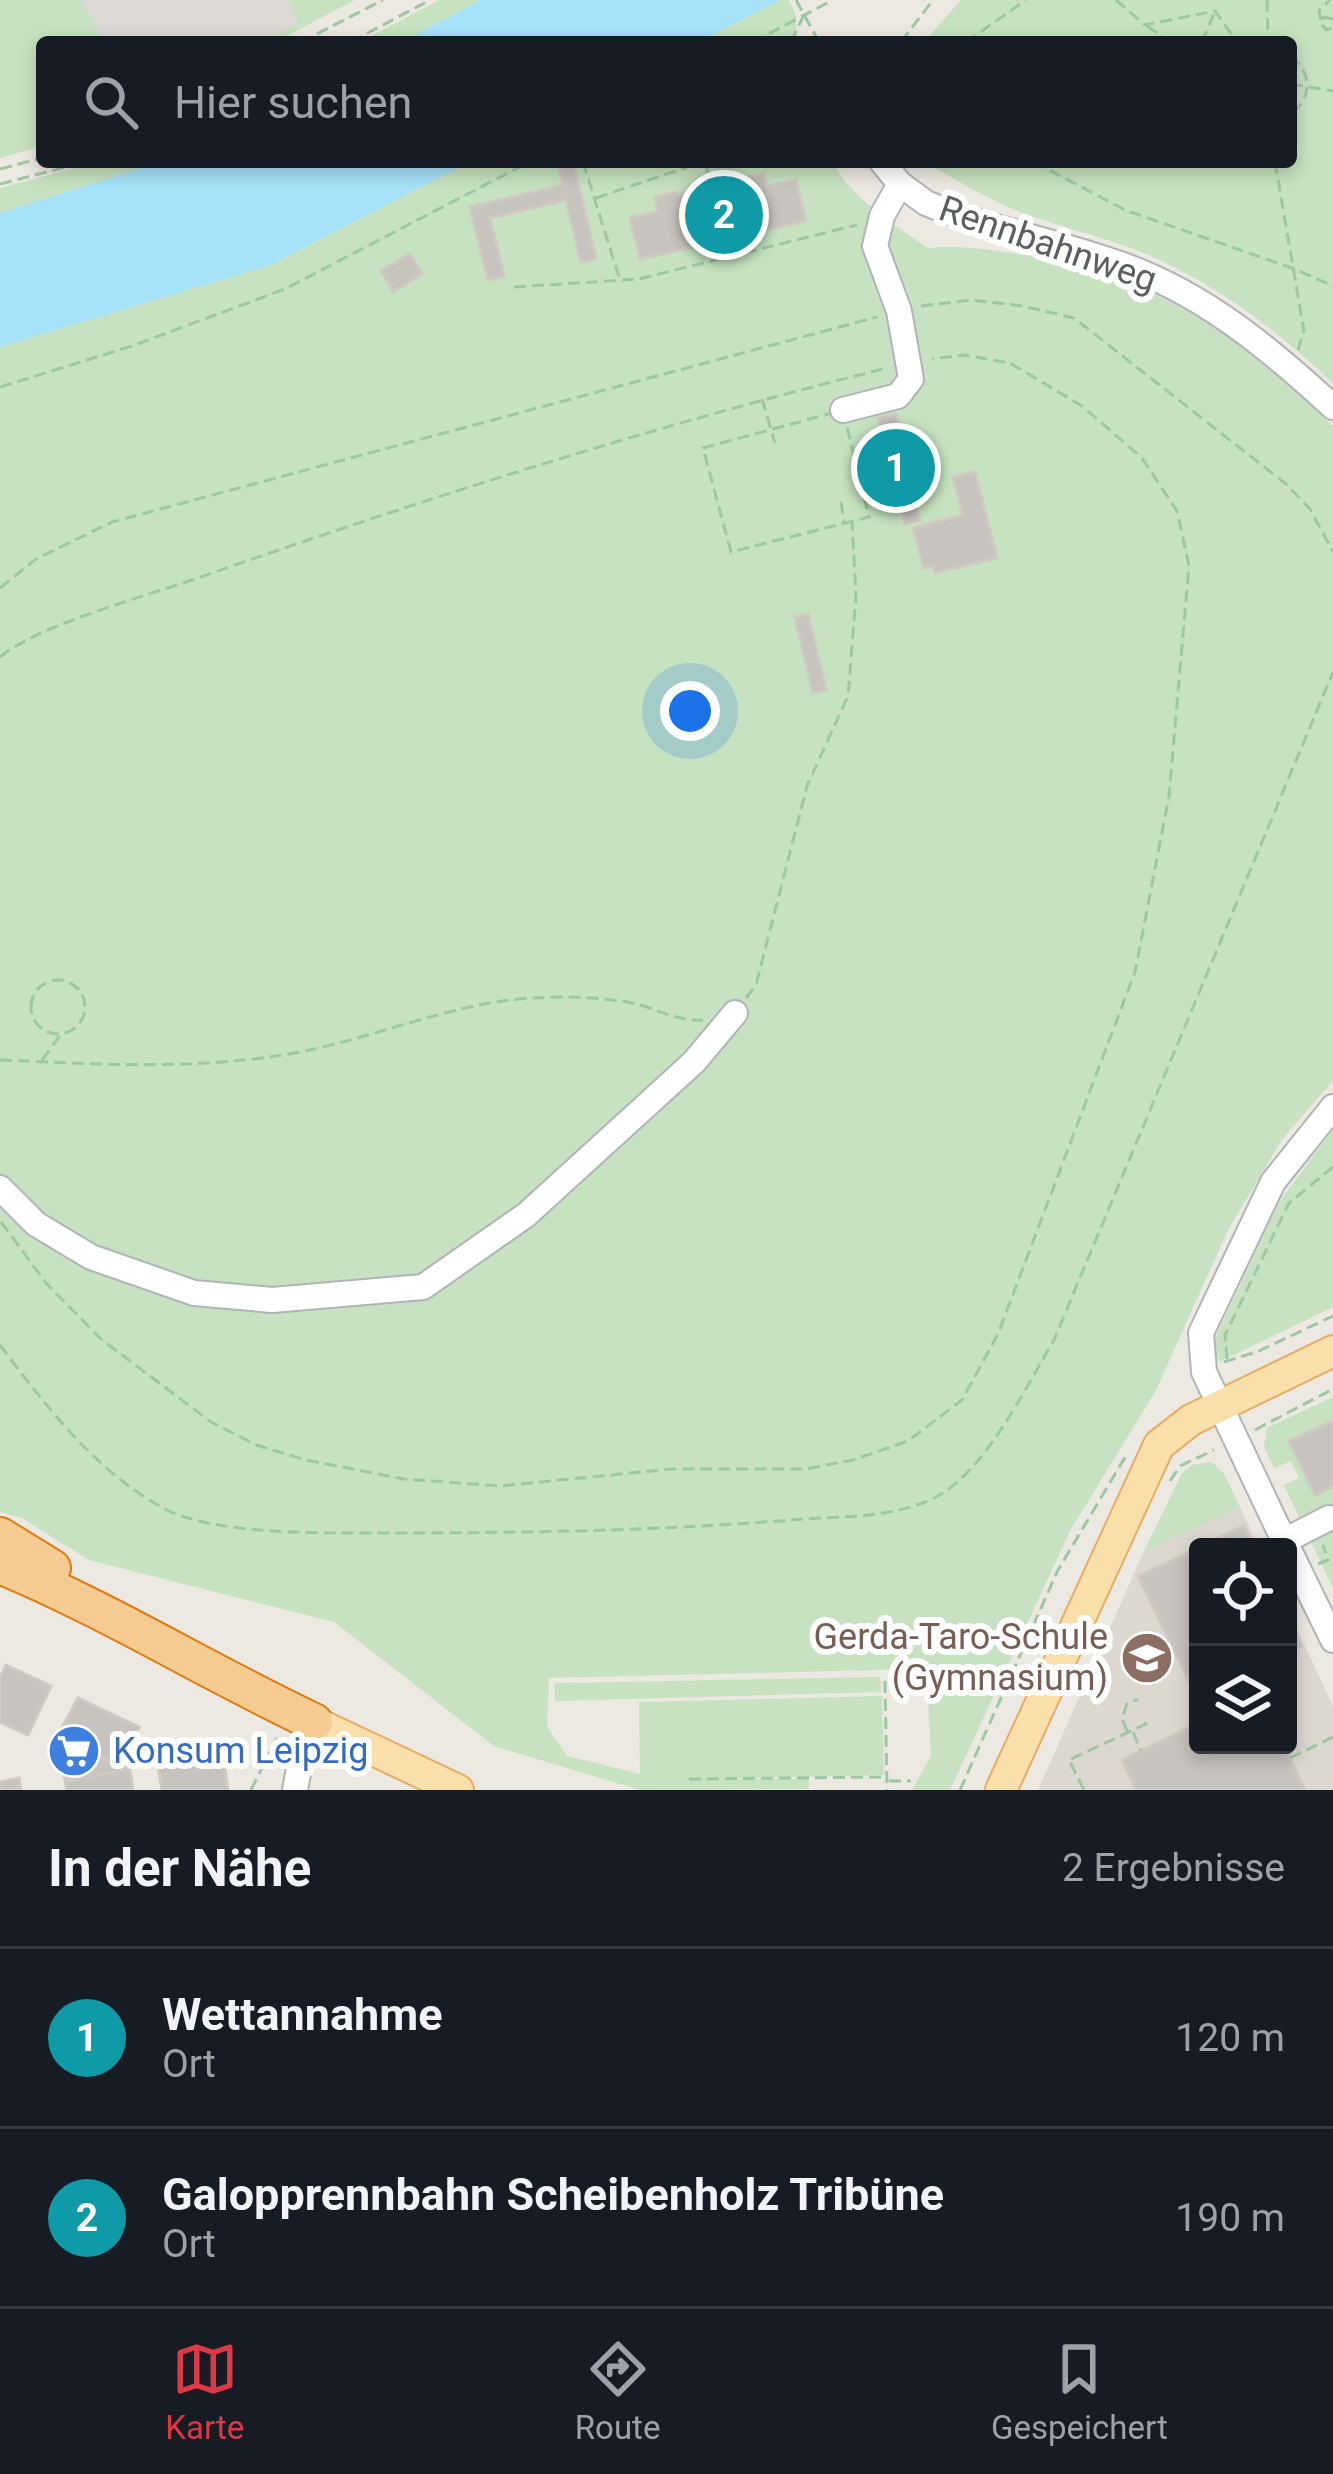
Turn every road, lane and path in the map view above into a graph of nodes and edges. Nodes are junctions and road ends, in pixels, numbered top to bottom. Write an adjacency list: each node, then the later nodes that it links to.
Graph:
1 (383, 0): 16 (path)
2 (430, 0): 17 (path)
3 (833, 0): 11 (path)
4 (933, 0): 21 (path)
5 (1026, 0): 22 (path)
6 (1116, 0): 14 (path)
7 (1267, 0): 26 (path)
8 (1330, 0): 13 (path)
9 (797, 2): 11 (path)
10 (1215, 11): 14 (path); 24 (path); 25 (path)
11 (804, 15): 18 (path); 19 (path); 20 (path)
12 (1333, 19): 13 (path)
13 (1321, 20): 15 (path)
14 (1145, 25): 23 (path)
15 (1333, 28)
16 (313, 36)
17 (362, 36)
18 (764, 36)
19 (794, 36)
20 (816, 36)
21 (906, 36)
22 (975, 36)
23 (1161, 36)
24 (1205, 36)
25 (1233, 36)
26 (1268, 36)
27 (1297, 62): 29 (path)
28 (1297, 85): 29 (path)
29 (1308, 86): 30 (path); 31 (path)
30 (1333, 91)
31 (1297, 109)
32 (36, 160): 41 (path)
33 (63, 168): 43 (path)
34 (518, 168): 54 (path)
35 (585, 168): 45 (path)
36 (686, 168): 45 (path)
37 (706, 168): 42 (path)
38 (887, 168): 44 (street, Rennbahnweg)
39 (1045, 168): 47 (path)
40 (1276, 168): 47 (path)
41 (0, 170)
42 (710, 183)
43 (0, 184)
44 (900, 184): 51 (street); 53 (street, Rennbahnweg)
45 (595, 198): 48 (path)
46 (856, 226): 48 (path)
47 (1292, 268): 49 (path); 53 (path)
48 (620, 280): 50 (path)
49 (1333, 286)
50 (514, 287)
51 (899, 311): 52 (street); 63 (path); 64 (path)
52 (909, 363): 55 (path); 57 (street); 74 (path)
53 (1292, 369): 56 (street, Rennbahnweg)
54 (0, 387)
55 (762, 399): 58 (path); 65 (path)
56 (1333, 406)
57 (843, 410): 58 (path); 61 (path)
58 (771, 429): 59 (path); 62 (path)
59 (775, 442)
60 (841, 502): 62 (path)
61 (852, 521): 62 (path); 67 (path)
62 (844, 523)
63 (1333, 552)
64 (0, 588)
65 (0, 657)
66 (1333, 672): 75 (path)
67 (734, 1012): 70 (path); 73 (street)
68 (61, 1034): 68 (path); 70 (path)
69 (0, 1060): 70 (path)
70 (41, 1062)
71 (1333, 1107): 79 (street)
72 (1333, 1167): 77 (path)
73 (0, 1189)
74 (0, 1220)
75 (0, 1345)
76 (1333, 1352): 79 (main road)
77 (1227, 1360)
78 (1333, 1389): 80 (path)
79 (1218, 1407): 80 (street); 112 (main road)
80 (1235, 1442): 81 (path); 84 (street)
81 (1166, 1488)
82 (1331, 1529): 85 (street); 88 (path)
83 (0, 1536): 93 (highway)
84 (1283, 1538)
85 (1297, 1541)
86 (0, 1565): 93 (highway)
87 (1297, 1567): 88 (street)
88 (1300, 1573): 92 (street)
89 (0, 1576): 91 (highway)
90 (0, 1590): 91 (highway)
91 (52, 1605): 93 (highway)
92 (1333, 1640)
93 (193, 1664): 96 (highway)
94 (885, 1681): 105 (path)
95 (1138, 1699): 98 (path)
96 (314, 1722): 108 (street); 109 (main road)
97 (1148, 1724): 98 (path)
98 (1130, 1732): 101 (path); 113 (path)
99 (279, 1736): 107 (path)
100 (1333, 1736): 102 (path)
101 (1141, 1750)
102 (1289, 1757)
103 (814, 1778): 104 (path); 105 (path); 110 (path)
104 (689, 1779)
105 (886, 1779): 106 (path); 111 (path)
106 (911, 1781)
107 (251, 1790)
108 (295, 1790)
109 (458, 1790)
110 (815, 1790)
111 (886, 1790)
112 (1001, 1790)
113 (1084, 1790)

